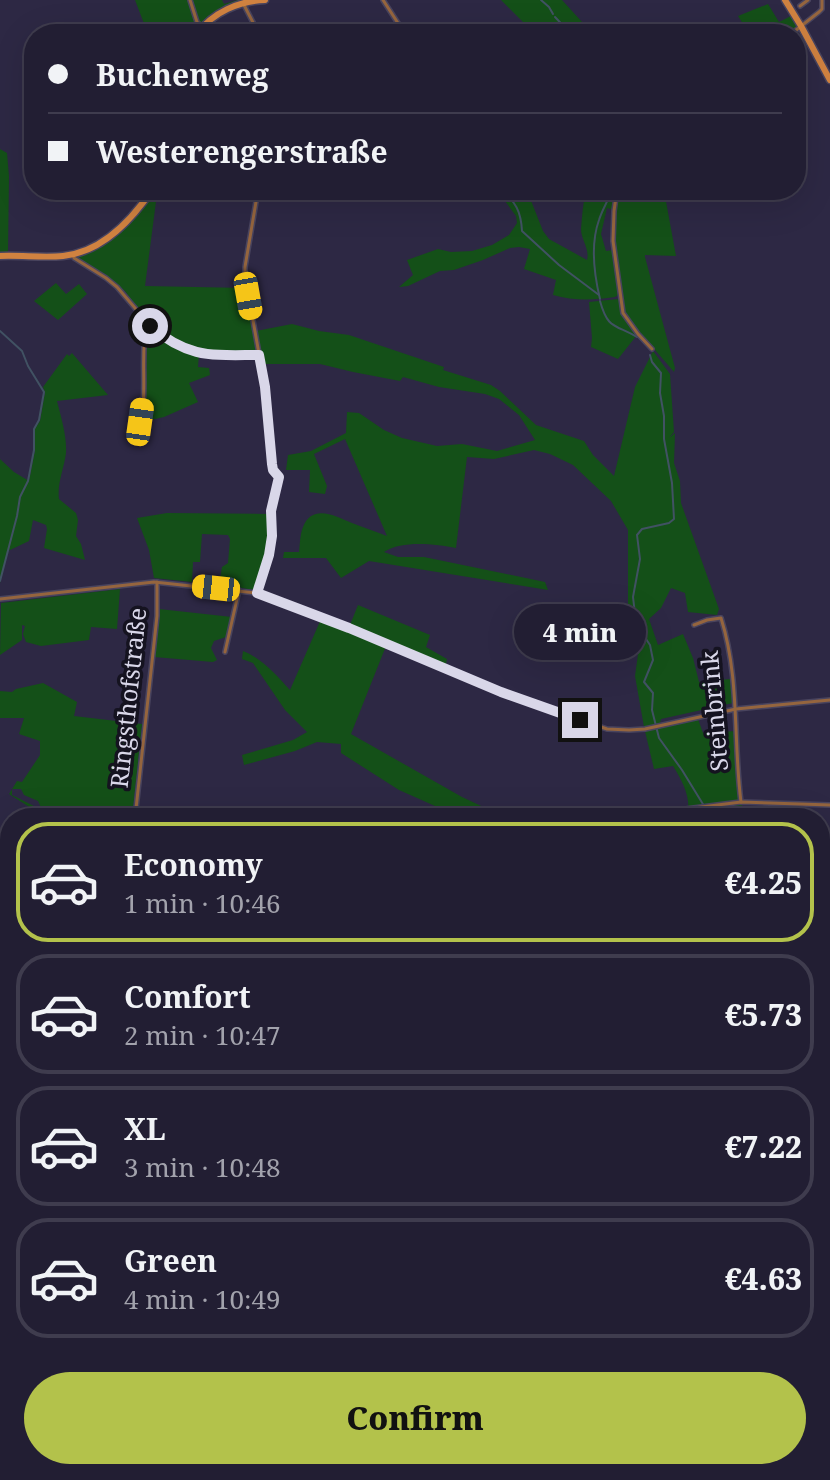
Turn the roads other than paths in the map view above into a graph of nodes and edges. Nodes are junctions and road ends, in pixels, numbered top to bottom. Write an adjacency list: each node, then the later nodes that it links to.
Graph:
1 (190, 0): 9 (street)
2 (265, 0): 7 (main road)
3 (383, 0): 12 (street)
4 (785, 0): 13 (main road)
5 (808, 0): 8 (street)
6 (822, 0): 14 (street)
7 (243, 3): 10 (main road); 11 (street)
8 (800, 6)
9 (198, 24)
10 (207, 24)
11 (254, 24)
12 (399, 24)
13 (800, 24)
14 (804, 24)
15 (806, 35): 16 (main road)
16 (830, 80)
17 (144, 200): 20 (main road)
18 (256, 200): 24 (street)
19 (616, 200): 23 (street)
20 (73, 254): 21 (main road); 22 (street)
21 (0, 256)
22 (147, 322): 24 (street); 25 (street)
23 (652, 349)
24 (259, 355): 28 (street)
25 (139, 426)
26 (157, 582): 27 (street); 29 (street); 36 (street, Ringsthofstraße)
27 (239, 590): 28 (street); 31 (street)
28 (257, 593): 33 (street)
29 (0, 599)
30 (694, 625): 33 (street, Steinbrink)
31 (225, 652)
32 (830, 700): 33 (street)
33 (736, 709): 34 (street, Steinbrink)
34 (741, 802): 35 (street); 37 (street)
35 (830, 805)
36 (136, 808)
37 (696, 808)

